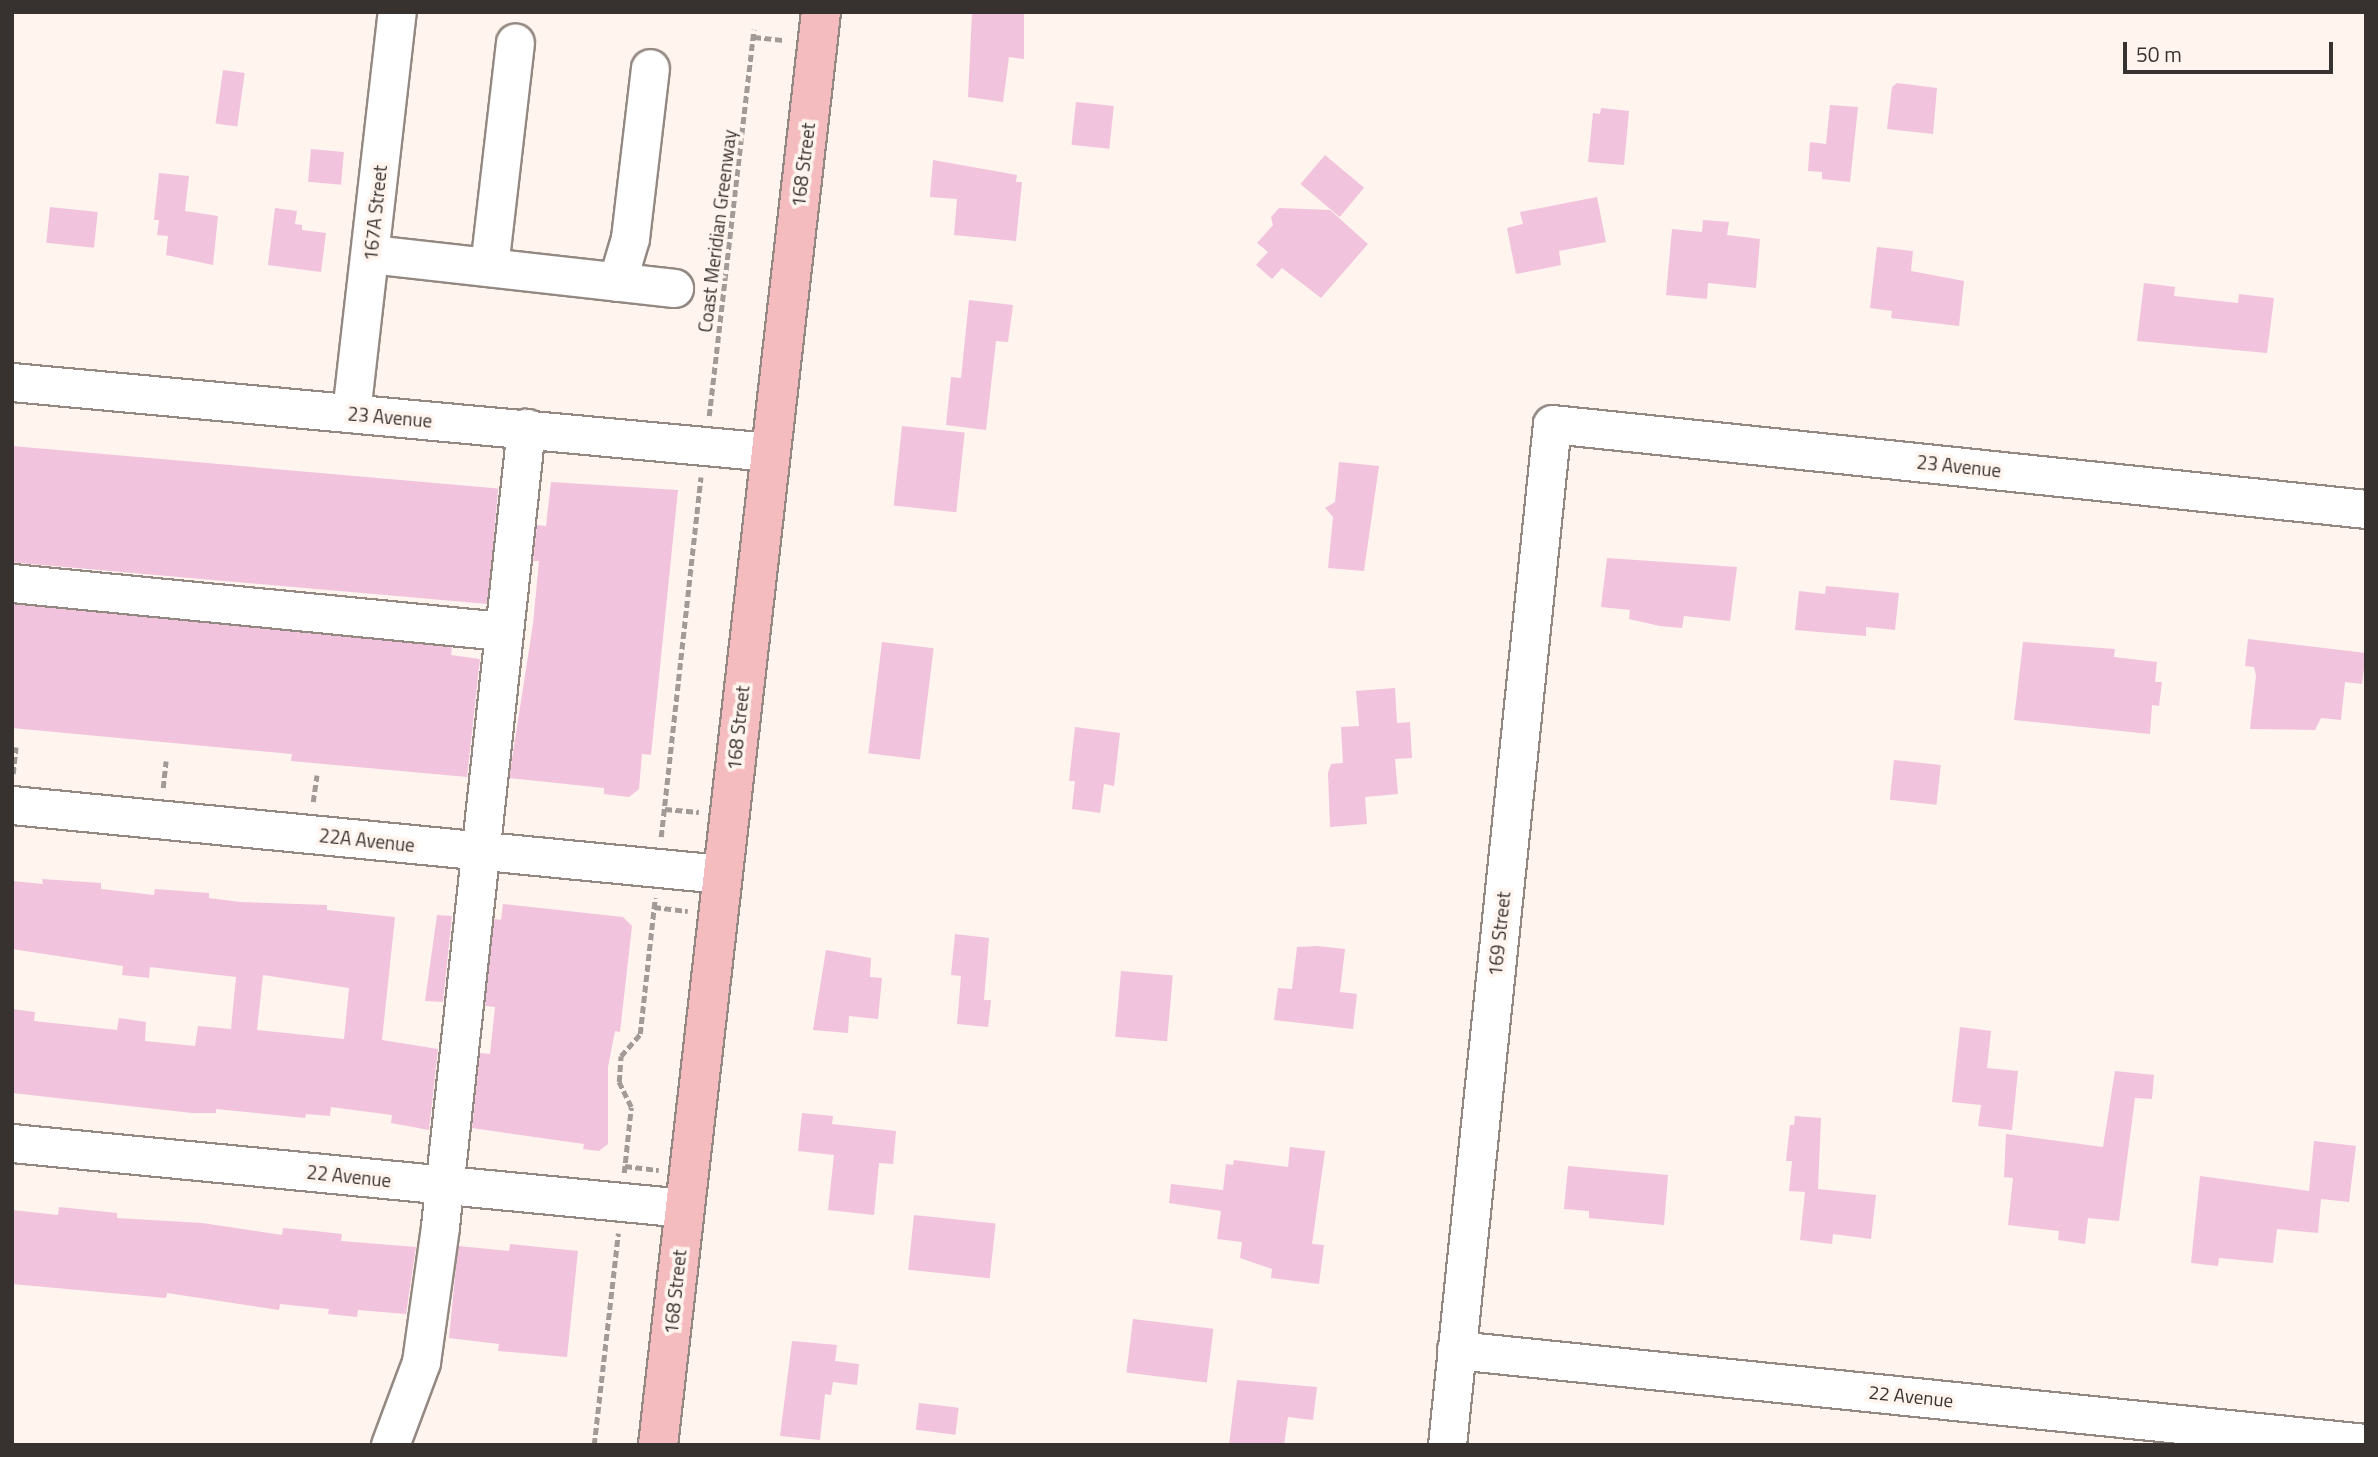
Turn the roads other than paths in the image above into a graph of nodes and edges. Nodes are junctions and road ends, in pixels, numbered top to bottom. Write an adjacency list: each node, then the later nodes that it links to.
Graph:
1 (397, 12): 5 (street, 167A Street)
2 (821, 12): 13 (main road, 168 Street)
3 (515, 43): 6 (street)
4 (650, 68): 7 (street)
5 (371, 254): 6 (street); 10 (street, 167A Street)
6 (489, 267): 7 (street)
7 (617, 282): 8 (street)
8 (674, 288)
9 (12, 382): 10 (street, 23 Avenue)
10 (351, 413): 12 (street, 23 Avenue)
11 (1552, 424): 14 (street, 23 Avenue); 23 (street, 169 Street)
12 (526, 428): 13 (street, 23 Avenue); 16 (street)
13 (769, 452): 19 (main road, 168 Street)
14 (2366, 509)
15 (12, 583): 16 (street)
16 (502, 631): 18 (street)
17 (12, 805): 18 (street, 22A Avenue)
18 (480, 852): 19 (street, 22A Avenue); 21 (street)
19 (722, 874): 22 (main road, 168 Street)
20 (12, 1143): 21 (street, 22 Avenue)
21 (444, 1185): 22 (street, 22 Avenue); 25 (street)
22 (685, 1208): 26 (main road, 168 Street)
23 (1456, 1350): 24 (street, 22 Avenue); 27 (street, 169 Street)
24 (2366, 1443)
25 (390, 1445)
26 (658, 1445)
27 (1447, 1445)

